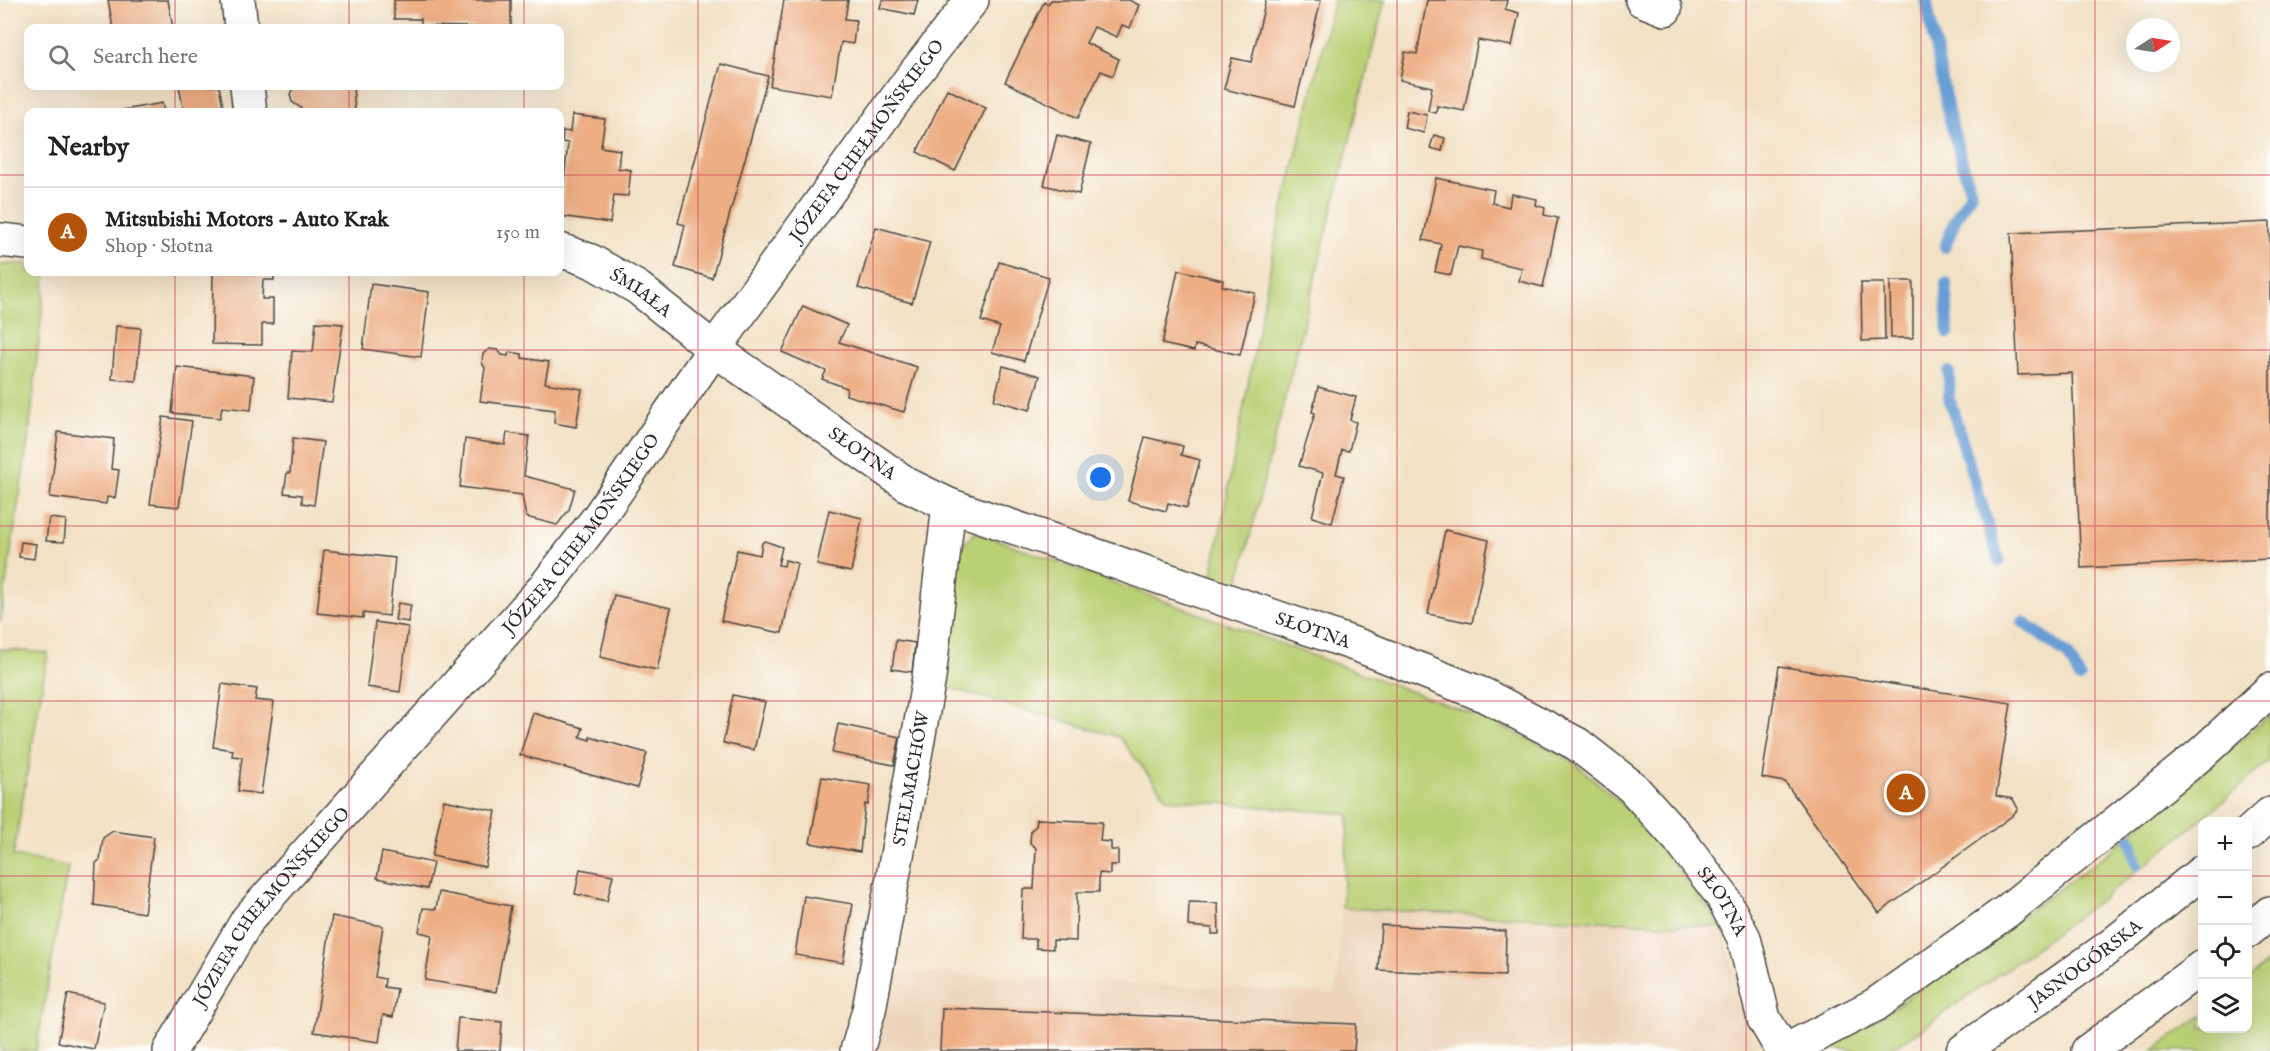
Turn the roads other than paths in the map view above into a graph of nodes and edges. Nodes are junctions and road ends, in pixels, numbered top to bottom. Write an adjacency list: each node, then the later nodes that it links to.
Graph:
1 (238, 0): 3 (street)
2 (972, 0): 9 (street, JÓZEFA CHEŁMOŃSKIEGO)
3 (241, 24)
4 (247, 90): 5 (street)
5 (250, 108)
6 (0, 240): 7 (street)
7 (24, 243)
8 (564, 251): 9 (street, ŚMIAŁA)
9 (714, 349): 10 (street, SŁOTNA); 18 (street, JÓZEFA CHEŁMOŃSKIEGO)
10 (949, 505): 19 (street, STELMACHÓW); 20 (street, SŁOTNA)
11 (2270, 690): 20 (street)
12 (2270, 814): 13 (street)
13 (2252, 830)
14 (2198, 875): 21 (street, JASNOGÓRSKA)
15 (2270, 913): 16 (street)
16 (2252, 927)
17 (2198, 970): 22 (street)
18 (170, 1051)
19 (857, 1051)
20 (1784, 1051)
21 (1963, 1051)
22 (2088, 1051)

